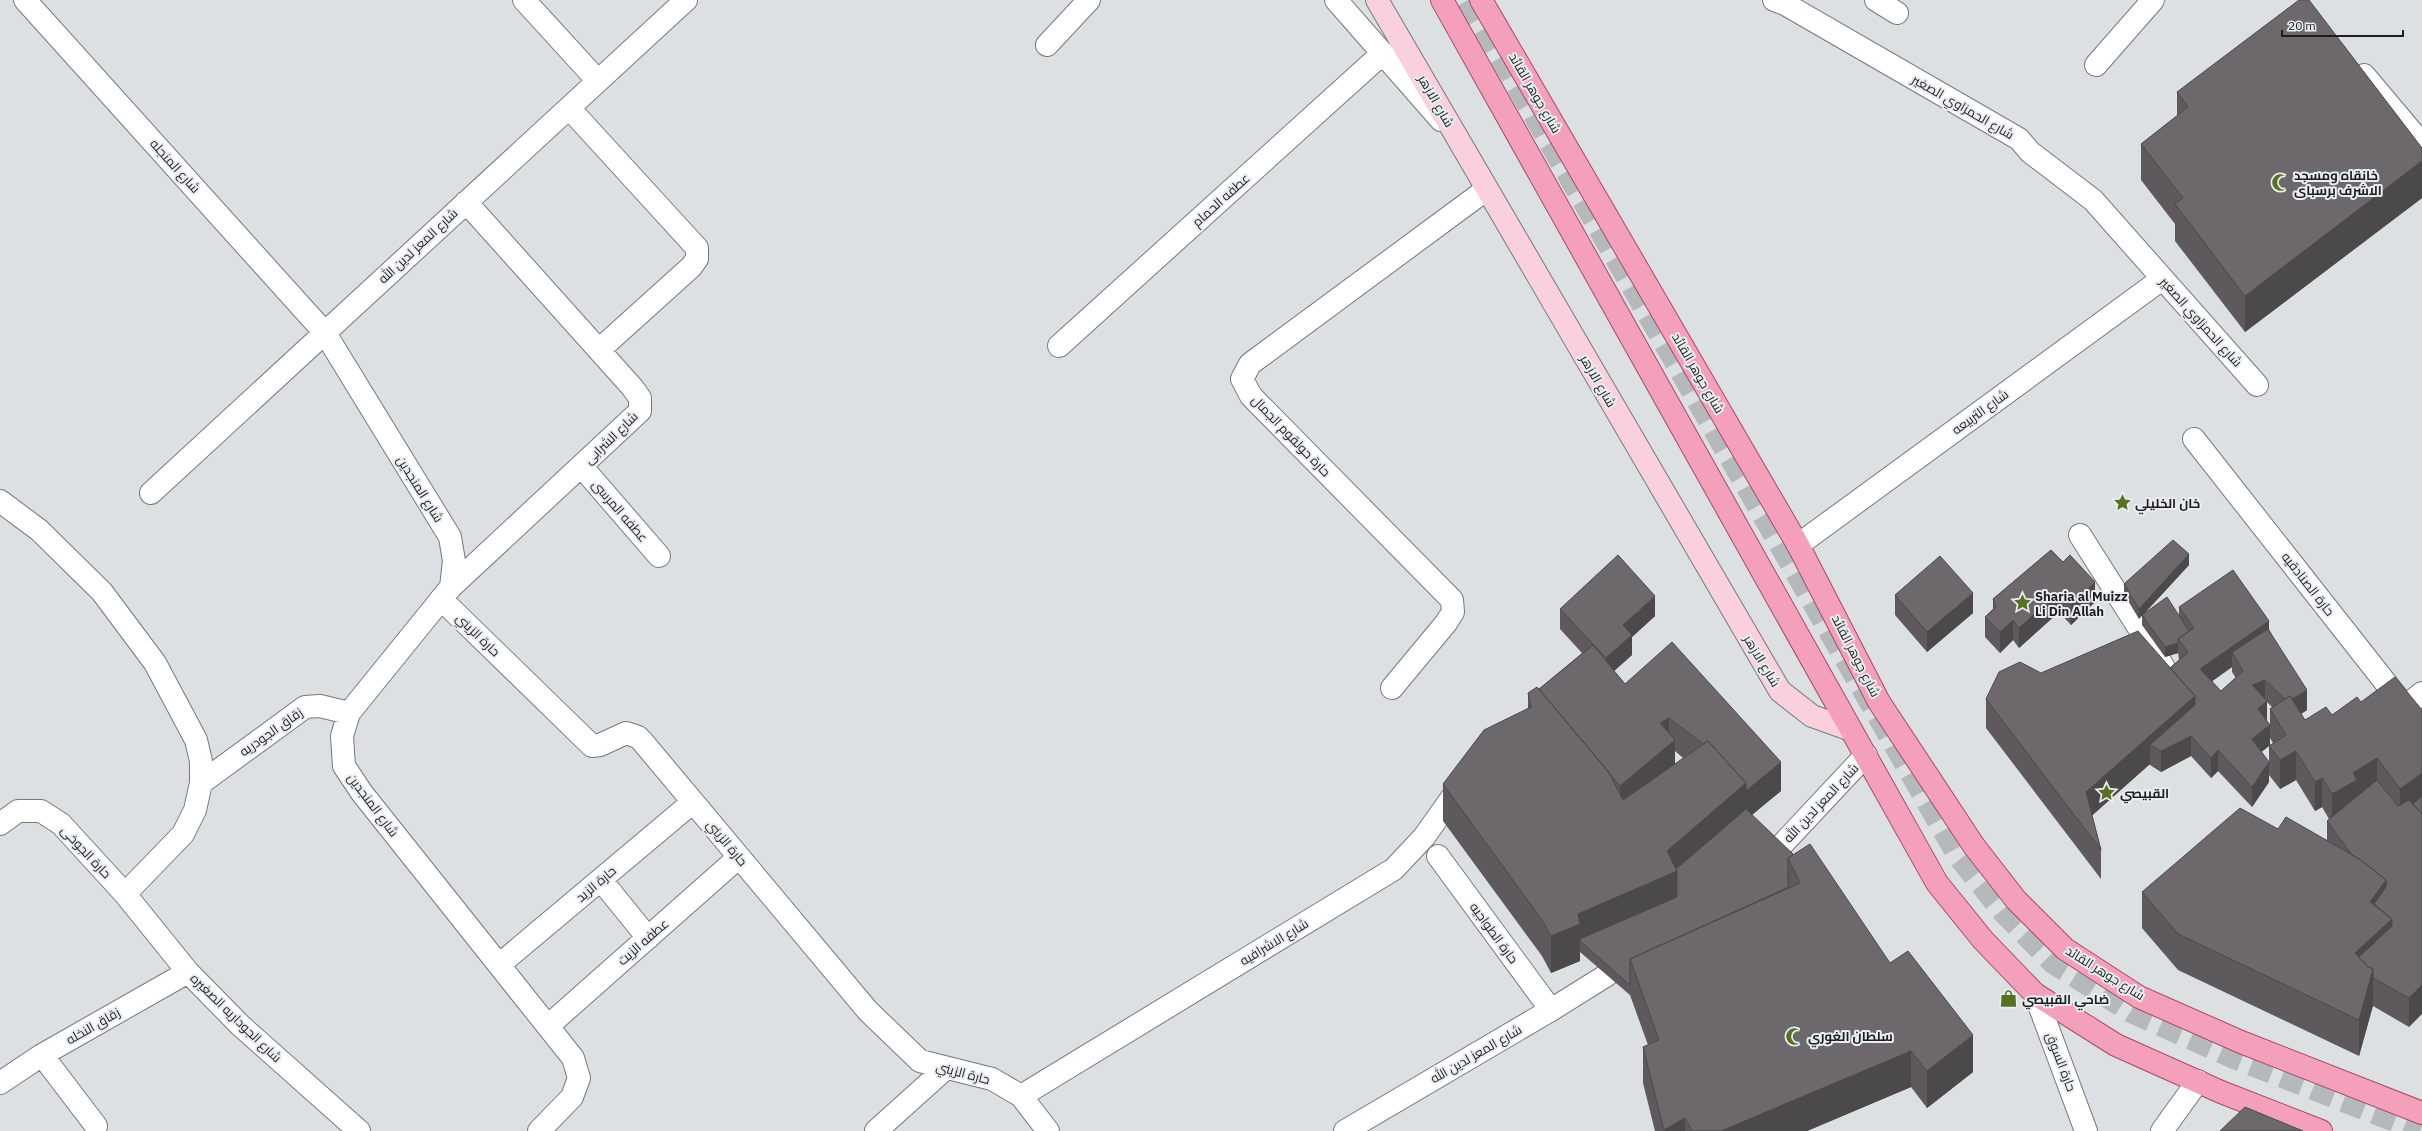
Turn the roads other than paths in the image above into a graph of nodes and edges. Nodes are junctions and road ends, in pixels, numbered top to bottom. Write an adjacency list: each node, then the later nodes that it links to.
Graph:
1 (25, 0): 24 (street, شارع المنجله)
2 (524, 0): 17 (street)
3 (686, 0): 17 (street, شارع المعز لدين الله)
4 (1089, 0): 13 (street)
5 (1336, 0): 14 (street)
6 (1377, 0): 19 (main road, شارع الازهر)
7 (1481, 0): 33 (main road, شارع جوهر القائد)
8 (1876, 0): 12 (street)
9 (2153, 0): 16 (street)
10 (1443, 1): 42 (main road)
11 (1783, 1): 23 (street, شارع الحمزاوي الصغير)
12 (1896, 13)
13 (1047, 44)
14 (1383, 53): 19 (street); 25 (street, عطفه الحمام)
15 (2352, 60): 20 (street)
16 (2096, 65)
17 (598, 81): 18 (street, شارع المعز لدين الله)
18 (569, 108): 22 (street, شارع المعز لدين الله); 26 (street)
19 (1458, 139): 21 (main road, شارع الازهر)
20 (2422, 144)
21 (1487, 189): 37 (street, حارة حولقوم الجمال); 42 (main road, شارع الازهر)
22 (466, 202): 24 (street, شارع المعز لدين الله); 26 (street, شارع الشرابى)
23 (2162, 279): 27 (street, شارع الحمزاوي الصغير); 33 (street, شارع التربيعه)
24 (325, 333): 30 (street, شارع المعز لدين الله); 35 (street, شارع المنجدين)
25 (1059, 346)
26 (599, 350): 29 (street, شارع الشرابى)
27 (2257, 385)
28 (2194, 439): 39 (street, حارة الصنادقيه)
29 (582, 467): 34 (street, عطفه المرسى); 35 (street, شارع الشرابى)
30 (151, 492)
31 (0, 501): 45 (street)
32 (2080, 535): 36 (street)
33 (1798, 545): 65 (main road, شارع جوهر القائد)
34 (659, 556)
35 (446, 593): 40 (street, شارع المنجدين); 46 (street, حارة الزيني)
36 (2164, 668)
37 (1392, 688)
38 (2422, 693): 39 (street)
39 (2405, 706): 41 (street, حارة الصنادقيه)
40 (349, 713): 45 (street, زقاق الجودريه); 54 (street, شارع المنجدين)
41 (2422, 729)
42 (1851, 730): 43 (main road)
43 (1866, 755): 48 (street, شارع المعز لدين الله); 57 (main road)
44 (1474, 770): 64 (street, شارع الاشرافيه)
45 (201, 782): 52 (street)
46 (693, 802): 50 (street, حارة الزيني); 51 (street, حارة الزيد)
47 (0, 824): 52 (street, حارة الجوخى)
48 (1777, 850)
49 (1438, 856): 58 (street, حارة الطواجيه)
50 (739, 857): 53 (street, عطفه الزيت); 61 (street, حارة الزيني)
51 (601, 880): 53 (street); 54 (street, حارة الزيد)
52 (125, 894): 55 (street, شارع الجوداريه الصغيره)
53 (648, 938): 59 (street, عطفه الزيت)
54 (499, 965): 59 (street, شارع المنجدين)
55 (188, 972): 60 (street, زقاق النخله); 67 (street, شارع الجوداريه الصغيره)
56 (1607, 975): 58 (street, شارع المعز لدين الله)
57 (2035, 994): 62 (main road); 72 (street, حارة السوق)
58 (1551, 1010): 71 (street, شارع المعز لدين الله)
59 (548, 1026): 68 (street, شارع المنجدين)
60 (42, 1055): 63 (street, زقاق النخله); 66 (street)
61 (946, 1068): 64 (street, حارة الزيني); 69 (street)
62 (2198, 1082): 73 (street); 74 (main road)
63 (0, 1083)
64 (1021, 1096): 70 (street)
65 (2422, 1113)
66 (96, 1126)
67 (359, 1131)
68 (539, 1131)
69 (876, 1131)
70 (1048, 1131)
71 (1345, 1131)
72 (2086, 1131)
73 (2162, 1131)
74 (2321, 1131)

